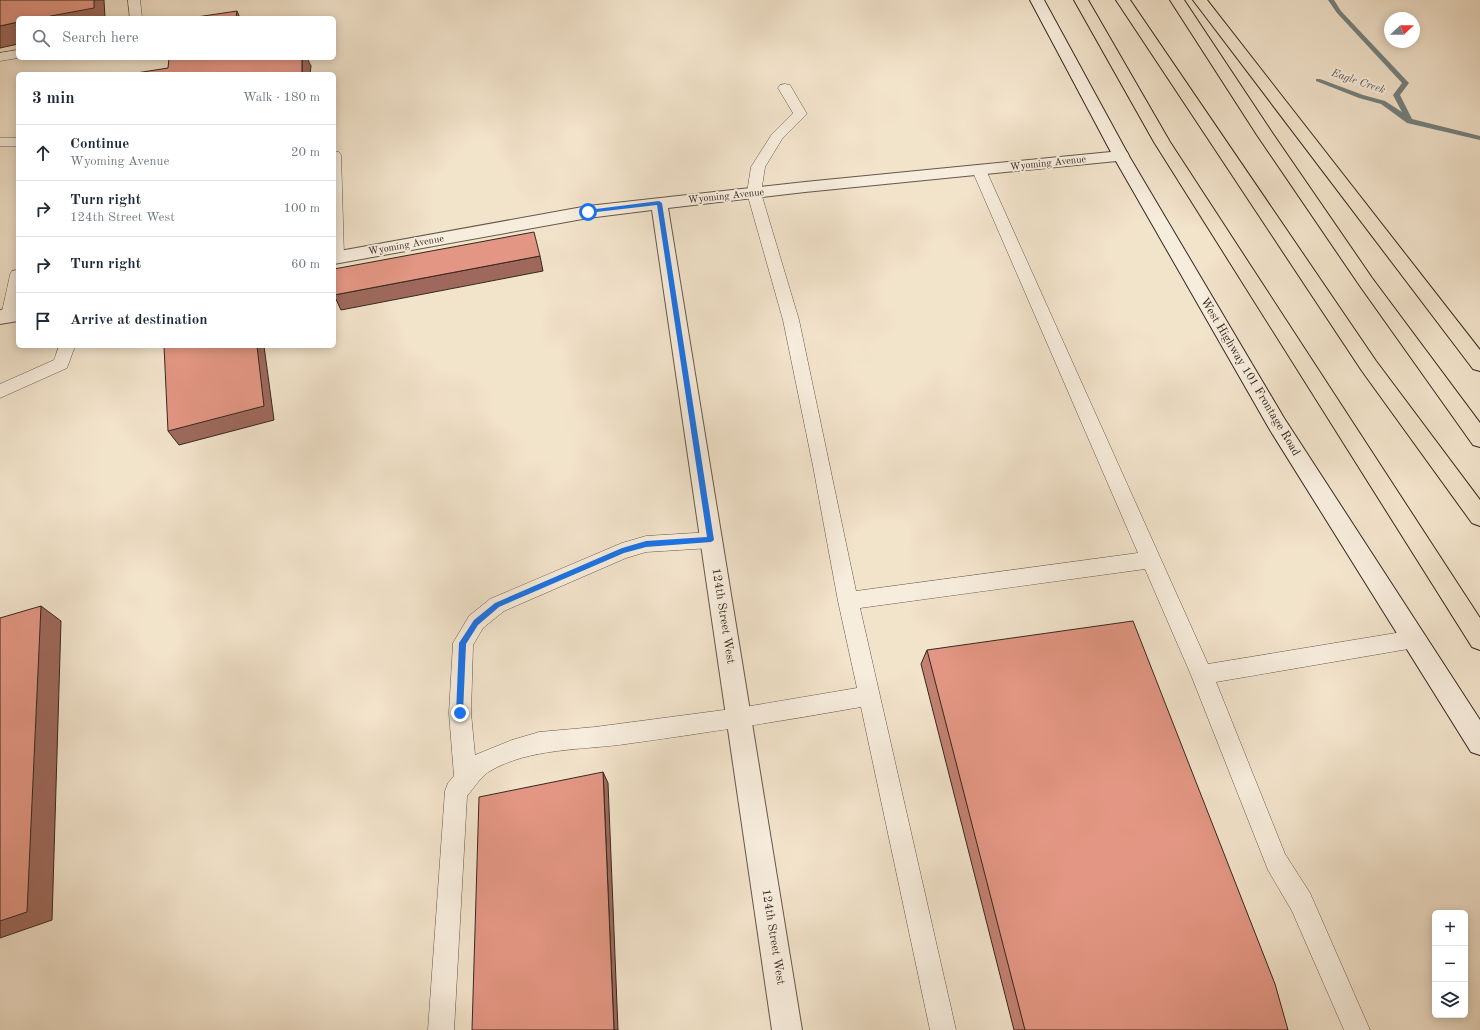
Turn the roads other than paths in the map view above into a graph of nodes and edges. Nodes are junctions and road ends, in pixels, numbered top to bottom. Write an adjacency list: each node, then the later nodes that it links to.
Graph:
1 (134, 0): 7 (lane)
2 (1037, 0): 13 (street, West Highway 101 Frontage Road)
3 (1081, 0): 29 (highway)
4 (1123, 0): 24 (highway)
5 (1177, 0): 23 (highway)
6 (1200, 0): 21 (highway)
7 (136, 16)
8 (16, 54): 9 (lane)
9 (0, 57)
10 (785, 88): 15 (lane)
11 (0, 142): 12 (lane)
12 (16, 142)
13 (1121, 156): 14 (street, Wyoming Avenue); 28 (street, West Highway 101 Frontage Road)
14 (979, 170): 15 (street, Wyoming Avenue); 26 (lane)
15 (754, 193): 16 (street, Wyoming Avenue); 27 (lane)
16 (659, 203): 17 (street, Wyoming Avenue); 25 (street, 124th Street West)
17 (336, 257)
18 (16, 284): 19 (lane)
19 (9, 316)
20 (66, 348): 22 (lane)
21 (1480, 364)
22 (0, 391)
23 (1480, 439)
24 (1480, 517)
25 (711, 540): 32 (street, 124th Street West); 34 (lane)
26 (1151, 560): 27 (lane); 30 (lane)
27 (848, 601): 31 (lane)
28 (1414, 639): 30 (lane); 33 (street, West Highway 101 Frontage Road)
29 (1480, 639)
30 (1202, 675): 38 (lane)
31 (869, 696): 32 (lane); 37 (lane)
32 (739, 718): 34 (lane); 36 (street, 124th Street West)
33 (1480, 743)
34 (466, 780): 35 (lane)
35 (441, 1030)
36 (787, 1030)
37 (943, 1030)
38 (1357, 1030)

